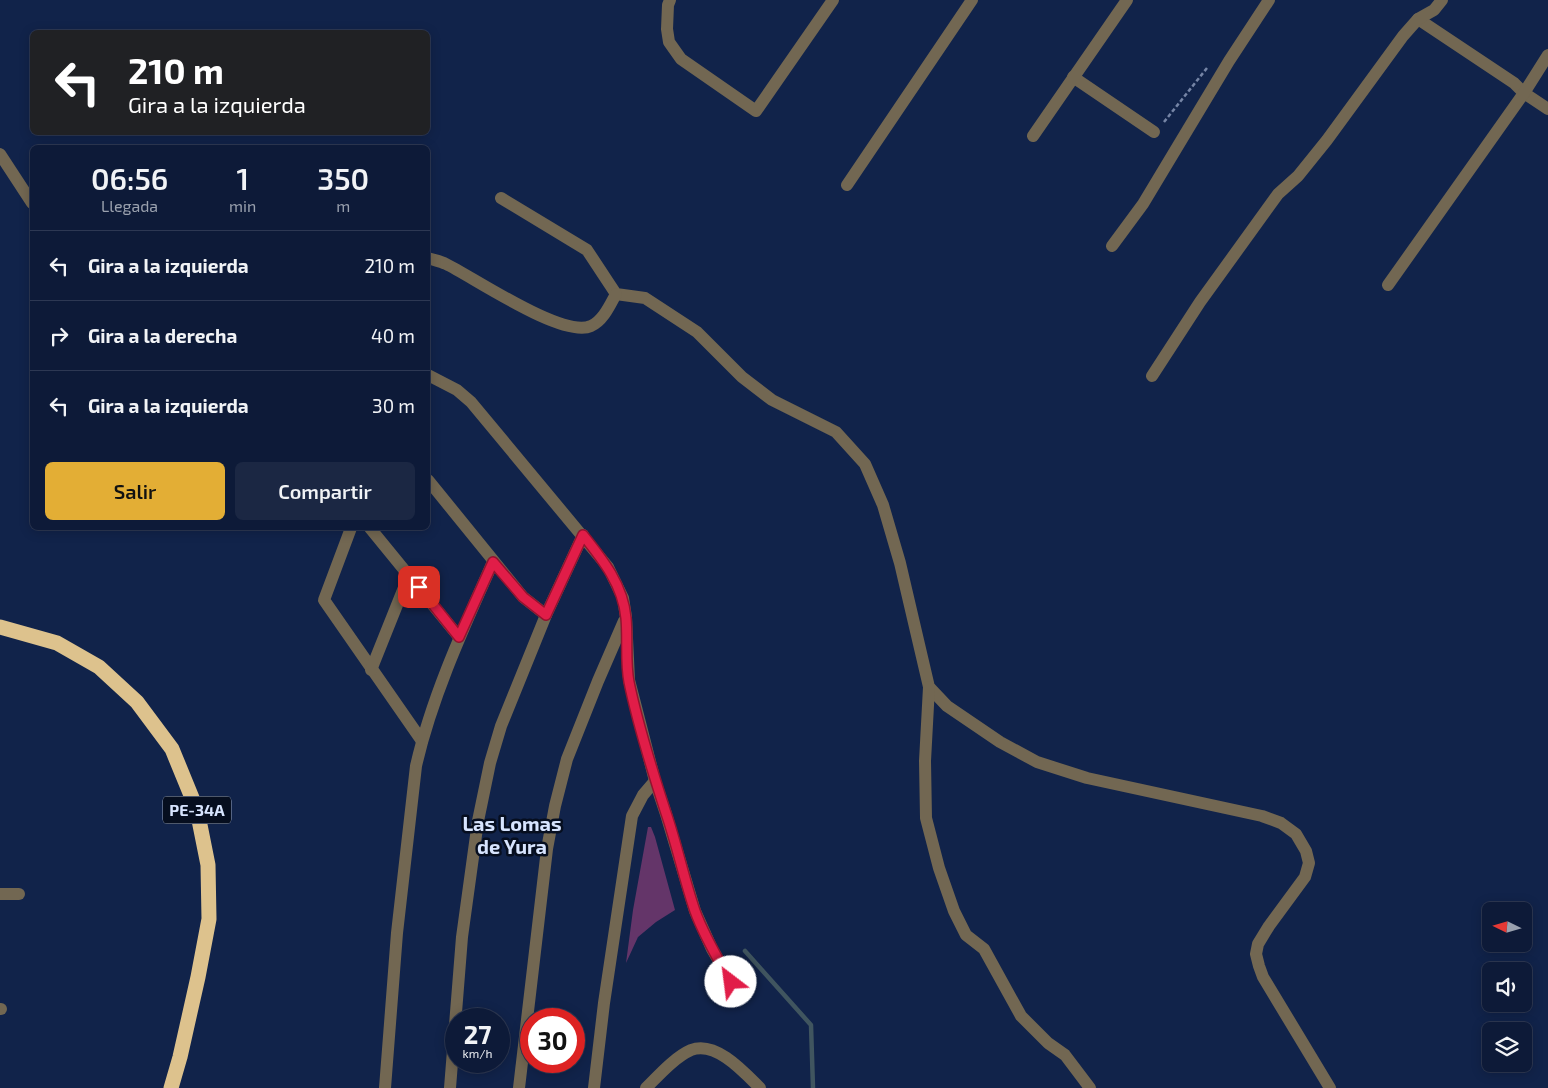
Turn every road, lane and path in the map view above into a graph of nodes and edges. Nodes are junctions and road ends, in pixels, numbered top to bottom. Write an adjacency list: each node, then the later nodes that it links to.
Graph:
1 (670, 0): 2 (street)
2 (833, 0)
3 (1127, 0): 10 (street)
4 (1269, 0): 9 (street)
5 (1442, 0): 7 (street)
6 (968, 1): 16 (street)
7 (1418, 19): 11 (street); 24 (street)
8 (1548, 55): 11 (street)
9 (1229, 61): 13 (path); 19 (street)
10 (1073, 77): 13 (street); 14 (street)
11 (1524, 93): 12 (street); 21 (street)
12 (1548, 109)
13 (1154, 132)
14 (1033, 136)
15 (0, 154): 18 (street)
16 (847, 185)
17 (501, 198): 22 (street)
18 (30, 200)
19 (1112, 246)
20 (430, 259): 22 (street)
21 (1388, 284)
22 (616, 294): 36 (street)
23 (430, 376): 28 (street)
24 (1152, 376)
25 (430, 483): 29 (street)
26 (350, 530): 35 (street)
27 (372, 530): 30 (street)
28 (583, 535): 31 (street); 32 (street)
29 (493, 562): 31 (street); 34 (street)
30 (409, 575): 34 (street); 35 (street)
31 (546, 615): 44 (street)
32 (626, 617): 38 (street); 45 (street)
33 (0, 627): 42 (highway, PE-34A)
34 (459, 637): 37 (street)
35 (371, 670): 37 (street)
36 (929, 687): 49 (street); 50 (street)
37 (422, 741): 43 (street)
38 (655, 781): 41 (street); 46 (street)
39 (0, 894): 40 (street)
40 (19, 894)
41 (731, 982)
42 (171, 1088)
43 (385, 1088)
44 (450, 1088)
45 (519, 1088)
46 (594, 1088)
47 (646, 1088): 48 (street)
48 (760, 1088)
49 (1090, 1088)
50 (1330, 1088)

